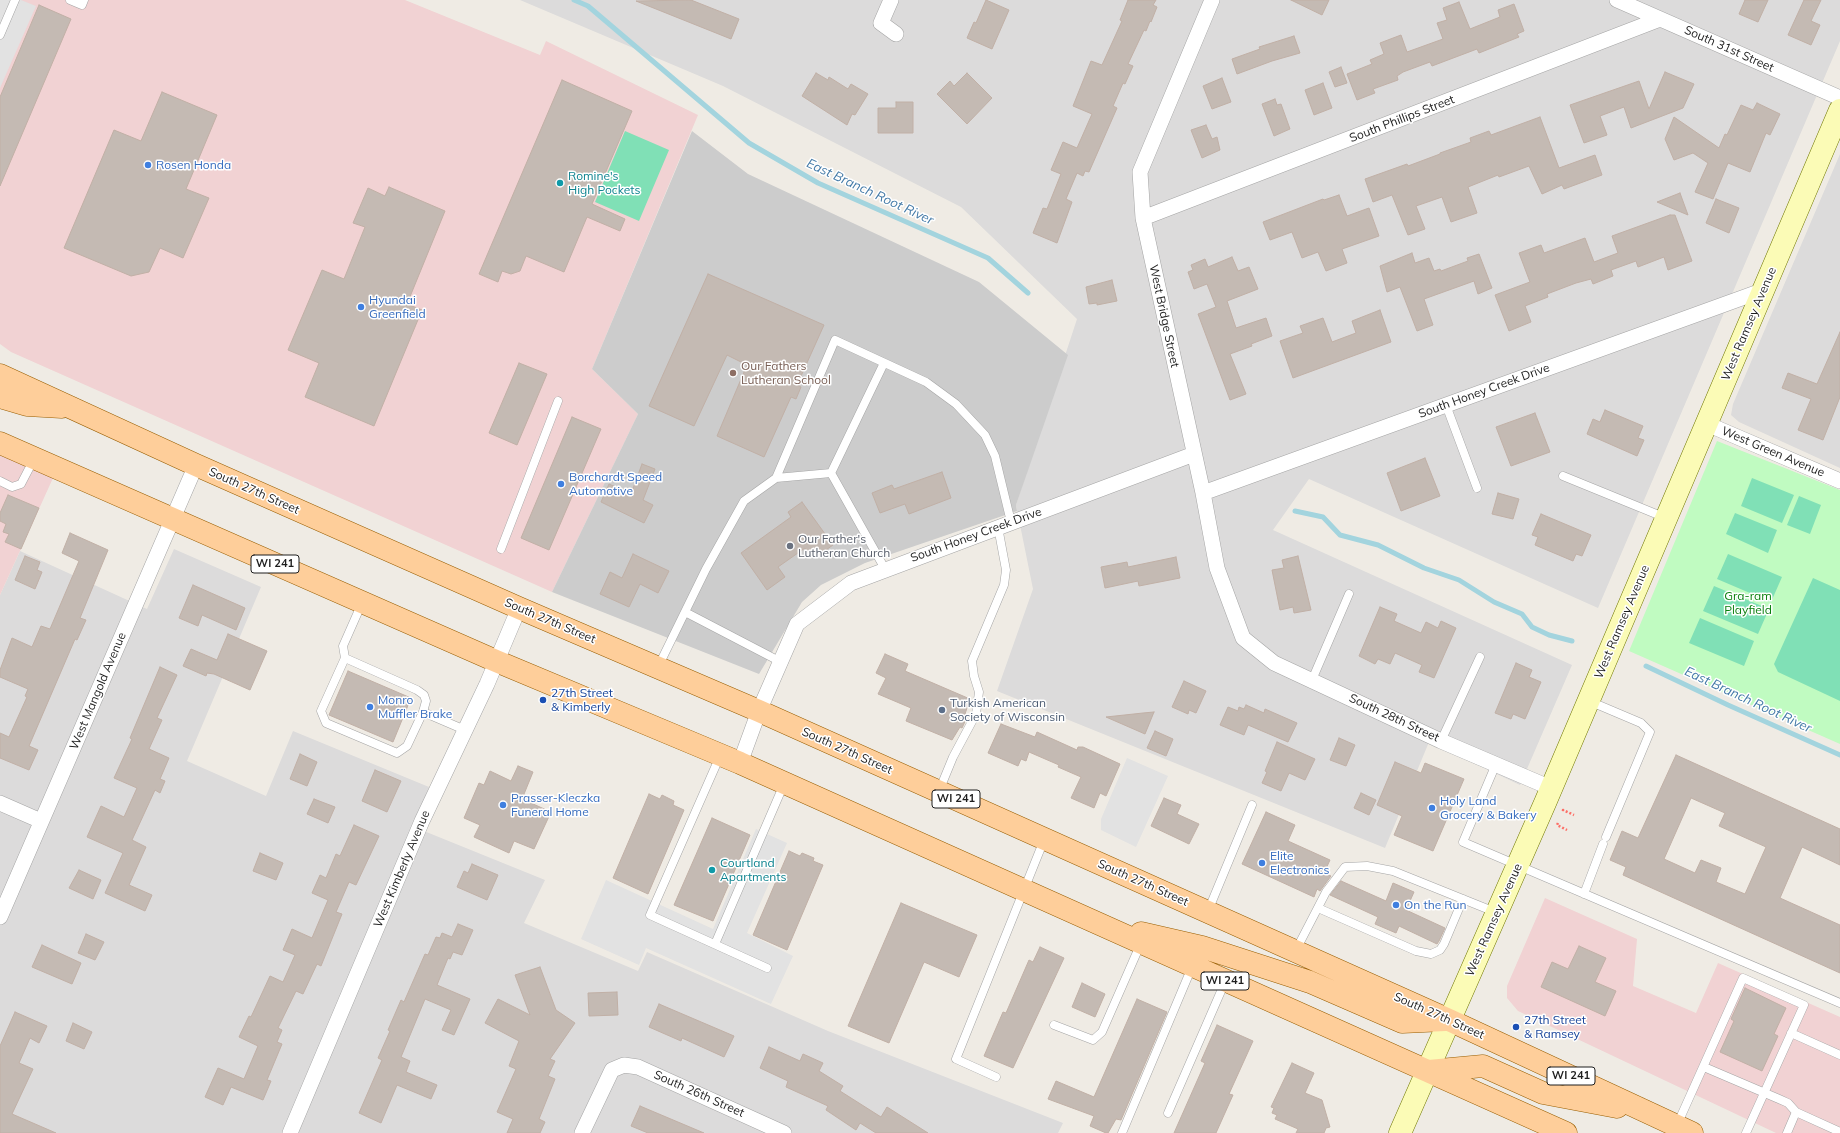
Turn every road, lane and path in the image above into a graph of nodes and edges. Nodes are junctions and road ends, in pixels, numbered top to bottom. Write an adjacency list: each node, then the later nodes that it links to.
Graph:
1 (15, 0): 9 (lane)
2 (70, 0): 3 (lane)
3 (84, 0)
4 (891, 0): 8 (street)
5 (1212, 0): 12 (street, West Bridge Street)
6 (1617, 0): 7 (street, South 31st Street)
7 (1660, 19): 10 (street, South 31st Street); 12 (street, South Phillips Street)
8 (896, 34)
9 (0, 35)
10 (1840, 98)
11 (1840, 110): 13 (street, West Ramsey Avenue)
12 (1143, 218): 24 (street, West Bridge Street)
13 (1764, 290): 20 (street, South Honey Creek Drive); 22 (street, West Ramsey Avenue)
14 (884, 363): 27 (lane); 29 (lane); 36 (lane)
15 (0, 369): 17 (main road)
16 (0, 374): 17 (main road, South 27th Street / WI 241)
17 (22, 384): 21 (main road, South 27th Street / WI 241)
18 (0, 396): 21 (main road)
19 (558, 401): 37 (lane)
20 (1446, 405): 32 (lane); 33 (street, South Honey Creek Drive)
21 (71, 407): 26 (main road, South 27th Street / WI 241)
22 (1707, 424): 31 (street, West Green Avenue); 34 (street, West Ramsey Avenue)
23 (0, 443): 25 (main road, WI 241)
24 (1194, 454): 33 (street, West Bridge Street); 36 (street, South Honey Creek Drive)
25 (35, 458): 30 (lane); 35 (main road, WI 241)
26 (196, 466): 35 (street, West Mangold Avenue); 41 (main road, South 27th Street / WI 241)
27 (831, 473): 29 (lane); 38 (lane)
28 (1563, 476): 34 (lane)
29 (776, 478): 42 (lane)
30 (0, 481)
31 (1840, 481)
32 (1477, 488)
33 (1203, 493): 43 (street, West Bridge Street)
34 (1666, 518): 50 (street, West Ramsey Avenue)
35 (173, 519): 40 (main road, WI 241); 65 (street, West Mangold Avenue)
36 (1004, 525): 38 (street, South Honey Creek Drive); 59 (lane)
37 (501, 549)
38 (885, 569): 47 (street, South Honey Creek Drive)
39 (1349, 594): 49 (lane)
40 (362, 602): 45 (lane); 46 (main road, WI 241)
41 (519, 608): 46 (street, West Kimberly Avenue); 48 (main road, South 27th Street / WI 241)
42 (685, 612): 47 (lane); 48 (lane)
43 (1243, 638): 49 (street, South 28th Street)
44 (1480, 656): 54 (lane)
45 (345, 658): 52 (lane); 52 (lane)
46 (496, 661): 53 (street, West Kimberly Avenue); 55 (main road, WI 241)
47 (781, 662): 51 (street, South Honey Creek Drive)
48 (658, 668): 51 (main road, South 27th Street / WI 241)
49 (1312, 680): 54 (street, South 28th Street)
50 (1589, 701): 58 (street, West Ramsey Avenue); 70 (lane)
51 (759, 711): 55 (street, South Honey Creek Drive); 59 (main road, South 27th Street / WI 241)
52 (423, 712): 53 (lane)
53 (465, 730): 96 (street, West Kimberly Avenue)
54 (1441, 740): 56 (street, South 28th Street)
55 (730, 759): 57 (main road, WI 241); 77 (lane)
56 (1496, 764): 58 (street, South 28th Street); 68 (lane)
57 (784, 784): 69 (main road, WI 241); 77 (lane)
58 (1552, 788): 68 (street, West Ramsey Avenue)
59 (939, 792): 67 (main road, South 27th Street / WI 241)
60 (0, 802): 65 (street)
61 (1252, 805): 73 (lane)
62 (1561, 815): 63 (path)
63 (1574, 815)
64 (1559, 820): 66 (path)
65 (42, 821): 75 (street, West Mangold Avenue)
66 (1567, 830)
67 (1045, 839): 69 (lane); 73 (main road, South 27th Street / WI 241)
68 (1517, 866): 70 (lane); 74 (street, West Ramsey Avenue)
69 (1024, 891): 76 (main road, WI 241); 89 (lane)
70 (1584, 894): 82 (lane)
71 (1463, 899): 72 (lane); 72 (lane); 74 (lane)
72 (1318, 908): 78 (lane)
73 (1208, 912): 78 (main road, South 27th Street / WI 241)
74 (1497, 913): 83 (street, West Ramsey Avenue)
75 (0, 917)
76 (1143, 938): 79 (main road, WI 241); 83 (main road); 84 (lane)
77 (715, 944): 80 (lane)
78 (1296, 951): 83 (main road, South 27th Street / WI 241)
79 (1193, 967): 81 (main road, WI 241); 99 (lane)
80 (767, 968)
81 (1225, 981): 88 (main road, WI 241); 92 (lane)
82 (1840, 1003)
83 (1449, 1020): 88 (street, West Ramsey Avenue); 93 (main road, South 27th Street / WI 241)
84 (1054, 1025)
85 (1791, 1033): 86 (lane); 87 (lane); 90 (lane)
86 (1840, 1055)
87 (1704, 1067): 90 (lane); 94 (lane)
88 (1427, 1072): 93 (main road); 100 (street, West Ramsey Avenue); 101 (main road, WI 241)
89 (996, 1077)
90 (1764, 1092): 91 (lane); 102 (lane)
91 (1796, 1112): 95 (lane); 103 (lane)
92 (1168, 1113)
93 (1651, 1114): 94 (main road, South 27th Street / WI 241)
94 (1684, 1130)
95 (1840, 1132)
96 (290, 1133)
97 (582, 1133): 98 (street, South 26th Street)
98 (784, 1133)
99 (1122, 1133)
100 (1400, 1133)
101 (1566, 1133)
102 (1746, 1133)
103 (1787, 1133)

